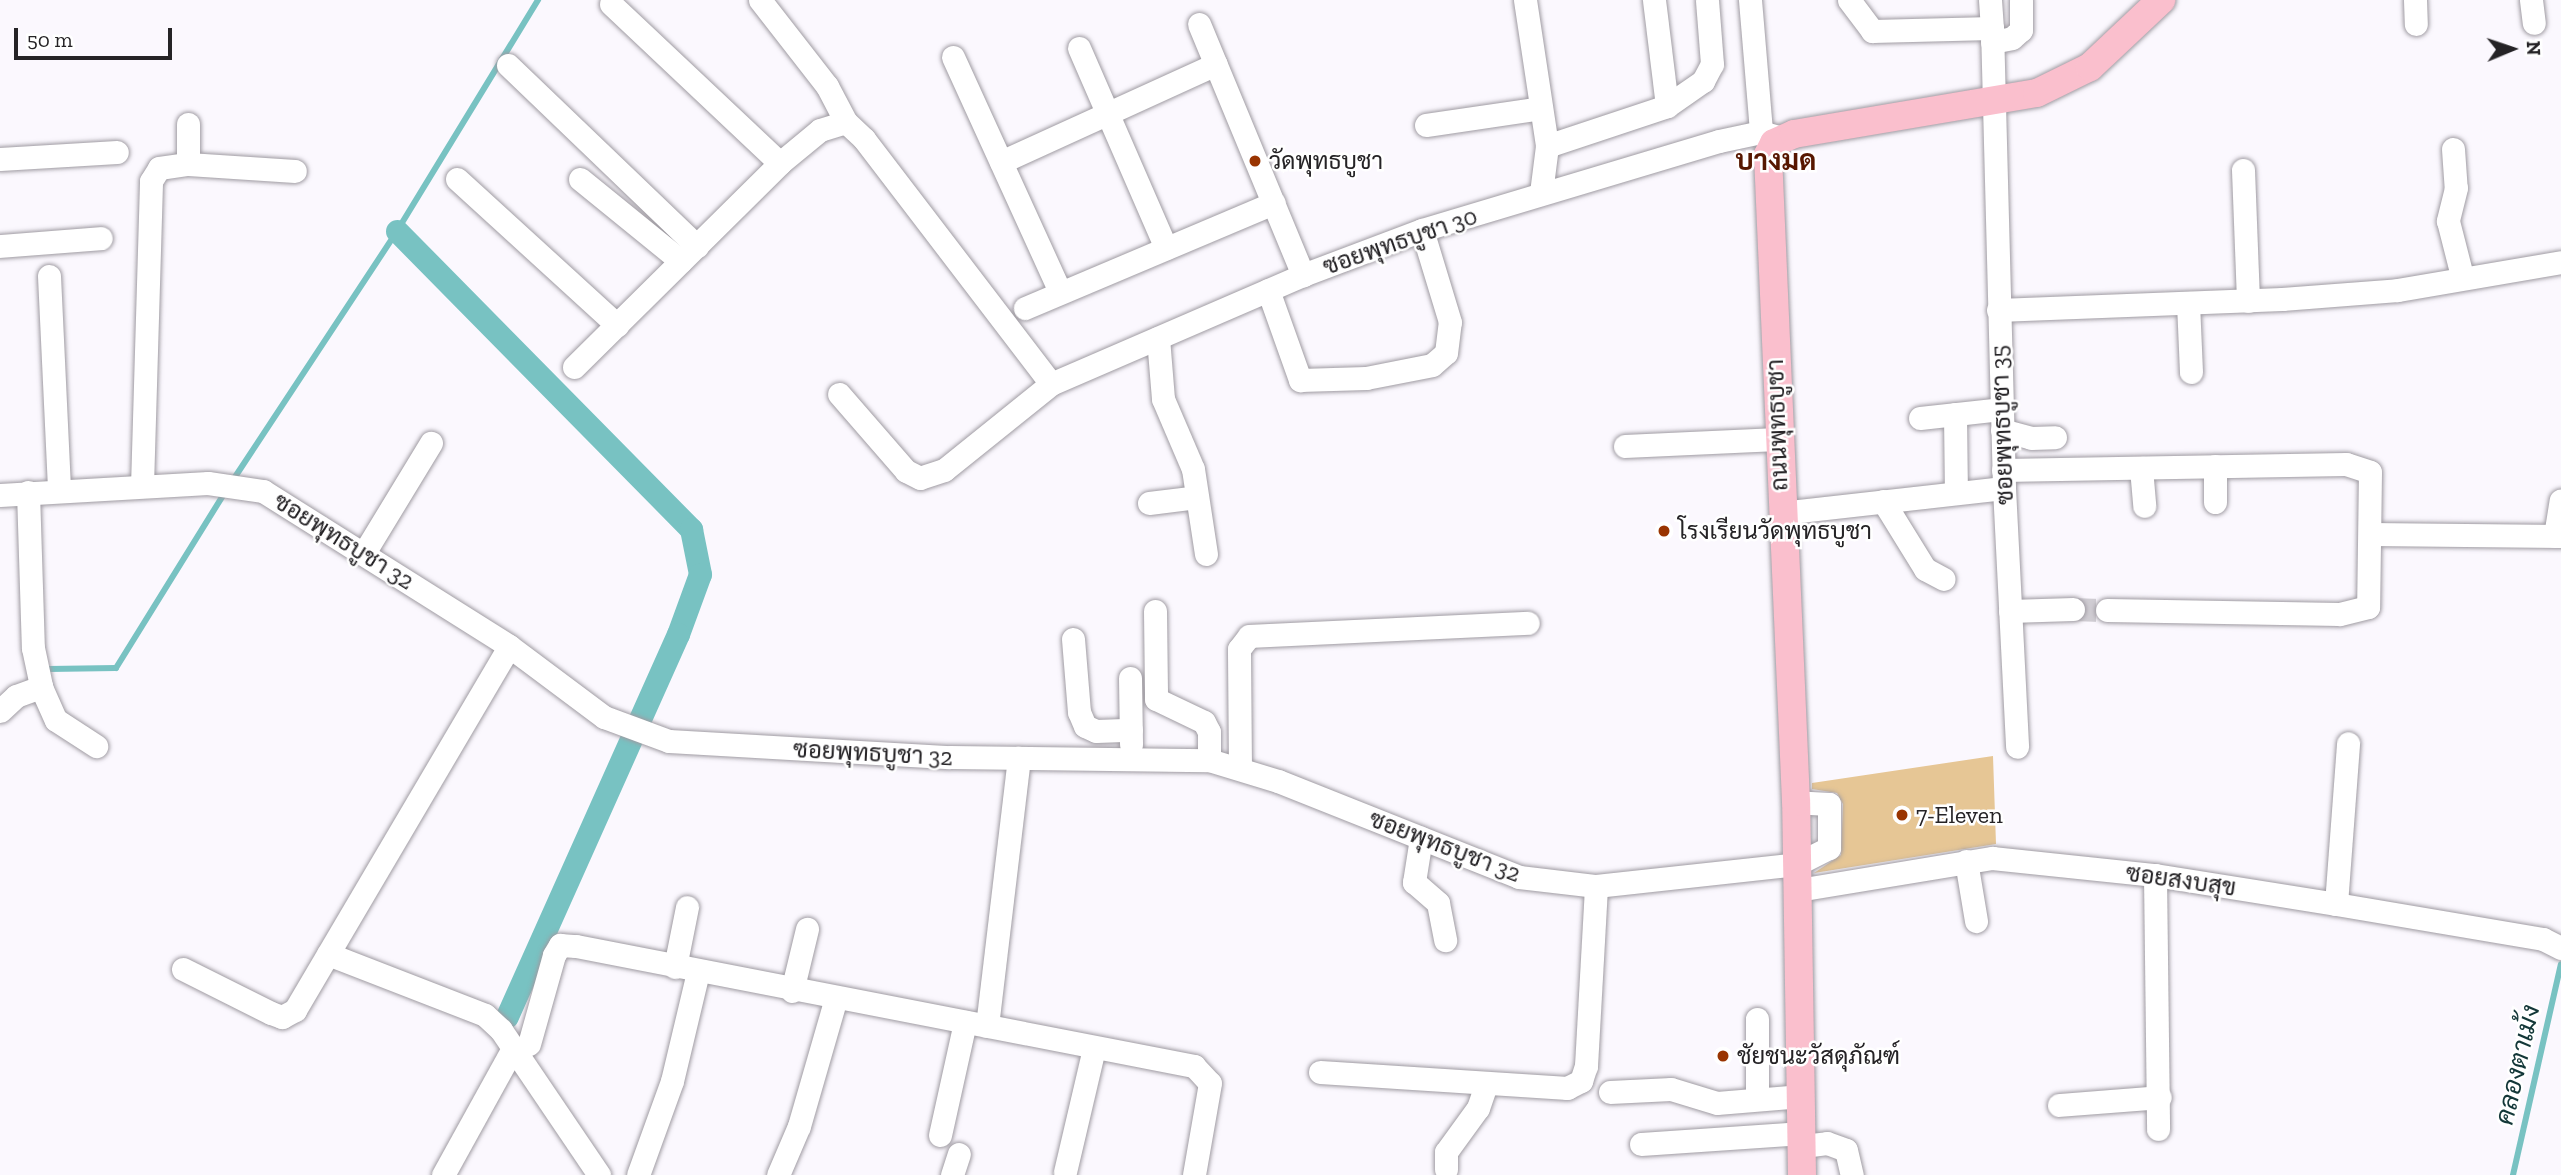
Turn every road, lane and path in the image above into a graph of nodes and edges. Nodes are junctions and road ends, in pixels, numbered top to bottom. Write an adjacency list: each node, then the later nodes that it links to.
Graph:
1 (760, 0): 25 (street)
2 (1525, 0): 23 (street)
3 (1654, 0): 22 (street)
4 (1707, 0): 22 (street)
5 (1750, 0): 28 (street)
6 (1849, 0): 16 (street)
7 (1990, 0): 16 (street, ซอยพุทธบูชา 35)
8 (2021, 0): 16 (street)
9 (2161, 0): 21 (main road)
10 (2415, 0): 15 (street)
11 (2531, 0): 13 (street)
12 (611, 4): 34 (street)
13 (2533, 23)
14 (1199, 24): 19 (street)
15 (2416, 24)
16 (1992, 35): 21 (street, ซอยพุทธบูชา 35)
17 (1079, 48): 24 (street)
18 (953, 57): 33 (street)
19 (1216, 64): 24 (street); 41 (street)
20 (508, 65): 46 (street)
21 (1992, 102): 28 (main road); 56 (street, ซอยพุทธบูชา 35)
22 (1667, 106): 29 (street)
23 (1541, 108): 27 (street); 29 (street)
24 (1107, 114): 33 (street); 45 (street)
25 (846, 122): 34 (street); 61 (street)
26 (188, 124): 35 (street)
27 (1426, 125)
28 (1771, 135): 40 (street, ซอยพุทธบูชา 30); 67 (main road, ถนนพุทธบูชา)
29 (1547, 146): 40 (street)
30 (2453, 149): 50 (street)
31 (117, 152): 32 (street)
32 (0, 159)
33 (1001, 162): 52 (street)
34 (780, 163): 46 (street)
35 (188, 164): 37 (street); 73 (street)
36 (2243, 170): 53 (street)
37 (295, 171)
38 (457, 179): 57 (street)
39 (580, 179): 46 (street)
40 (1541, 193): 42 (street, ซอยพุทธบูชา 30)
41 (1274, 203): 45 (street); 48 (street)
42 (1422, 230): 48 (street, ซอยพุทธบูชา 30); 51 (street)
43 (101, 238): 44 (street)
44 (0, 246)
45 (1166, 248): 52 (street)
46 (689, 253): 57 (street)
47 (2561, 262): 50 (street)
48 (1303, 275): 51 (street, ซอยพุทธบูชา 30)
49 (49, 276): 74 (street)
50 (2462, 276): 53 (street)
51 (1268, 290): 58 (street, ซอยพุทธบูชา 30)
52 (1060, 292): 55 (street)
53 (2248, 300): 54 (street)
54 (2188, 303): 56 (street); 60 (street)
55 (1026, 308)
56 (1998, 310): 65 (street, ซอยพุทธบูชา 35)
57 (617, 324): 59 (street)
58 (1158, 338): 61 (street, ซอยพุทธบูชา 30); 78 (street)
59 (574, 367)
60 (2190, 372)
61 (1051, 384): 62 (street, ซอยพุทธบูชา 30)
62 (839, 394)
63 (1955, 414): 64 (street); 65 (street); 76 (street)
64 (1920, 418)
65 (2002, 419): 66 (street); 72 (street, ซอยพุทธบูชา 35)
66 (2055, 437)
67 (1777, 439): 69 (street); 84 (main road, ถนนพุทธบูชา)
68 (431, 443): 87 (street)
69 (1625, 446)
70 (2215, 466): 71 (street); 81 (street); 85 (street)
71 (2141, 468): 72 (street); 83 (street)
72 (2003, 479): 76 (street); 93 (street, ซอยพุทธบูชา 35)
73 (142, 486): 74 (street, ซอยพุทธบูชา 32); 87 (street, ซอยพุทธบูชา 32)
74 (59, 491): 75 (street, ซอยพุทธบูชา 32)
75 (28, 492): 77 (street, ซอยพุทธบูชา 32); 98 (street)
76 (1956, 493): 80 (street)
77 (0, 495)
78 (1198, 497): 82 (street); 88 (street)
79 (2561, 500): 86 (street)
80 (1883, 501): 84 (street); 89 (street)
81 (2215, 502)
82 (1149, 503)
83 (2144, 506)
84 (1780, 513): 111 (main road, ถนนพุทธบูชา)
85 (2370, 534): 86 (street); 91 (street)
86 (2558, 536)
87 (364, 552): 96 (street, ซอยพุทธบูชา 32)
88 (1206, 554)
89 (1944, 579)
90 (2073, 609): 93 (street)
91 (2108, 610)
92 (1155, 611): 106 (street)
93 (2010, 611): 103 (street, ซอยพุทธบูชา 35)
94 (1528, 623): 107 (street)
95 (1073, 639): 100 (street)
96 (509, 646): 104 (street, ซอยพุทธบูชา 32); 119 (street)
97 (1130, 678): 100 (street)
98 (41, 687): 99 (street); 102 (street)
99 (0, 711)
100 (1131, 730): 105 (street)
101 (2348, 743): 113 (street)
102 (96, 747)
103 (2017, 747)
104 (1019, 758): 105 (street, ซอยพุทธบูชา 32); 125 (street)
105 (1132, 758): 106 (street, ซอยพุทธบูชา 32)
106 (1209, 760): 107 (street, ซอยพุทธบูชา 32)
107 (1240, 768): 108 (street, ซอยพุทธบูชา 32)
108 (1421, 838): 112 (street, ซอยพุทธบูชา 32); 117 (street)
109 (1966, 861): 110 (street, ซอยสงบสุข); 111 (street, ซอยสงบสุข); 115 (street)
110 (2155, 875): 113 (street, ซอยสงบสุข); 133 (street)
111 (1798, 877): 112 (street, ซอยพุทธบูชา 32); 131 (main road, ถนนพุทธบูชา)
112 (1596, 886): 129 (street)
113 (2336, 904): 118 (street, ซอยสงบสุข)
114 (687, 907): 121 (street)
115 (1976, 921)
116 (807, 929): 122 (street)
117 (1445, 940)
118 (2552, 944)
119 (328, 954): 120 (street); 126 (street)
120 (183, 969)
121 (687, 970): 122 (street); 126 (street); 143 (street)
122 (792, 991): 123 (street)
123 (835, 998): 125 (street); 144 (street)
124 (1757, 1020): 132 (street)
125 (976, 1024): 127 (street); 136 (street)
126 (521, 1046): 141 (street); 142 (street)
127 (1094, 1048): 140 (street); 145 (street)
128 (1321, 1072): 129 (street)
129 (1486, 1085): 139 (street)
130 (1610, 1092): 132 (street)
131 (1802, 1096): 132 (street); 137 (main road, ถนนพุทธบูชา)
132 (1758, 1097)
133 (2160, 1097): 134 (street); 135 (street)
134 (2059, 1105)
135 (2158, 1129)
136 (940, 1135)
137 (1803, 1139): 138 (street); 146 (main road, ถนนพุทธบูชา); 147 (street)
138 (1641, 1144)
139 (1446, 1169)
140 (1065, 1172)
141 (443, 1175)
142 (599, 1175)
143 (638, 1175)
144 (778, 1175)
145 (1194, 1175)
146 (1802, 1175)
147 (1852, 1175)

